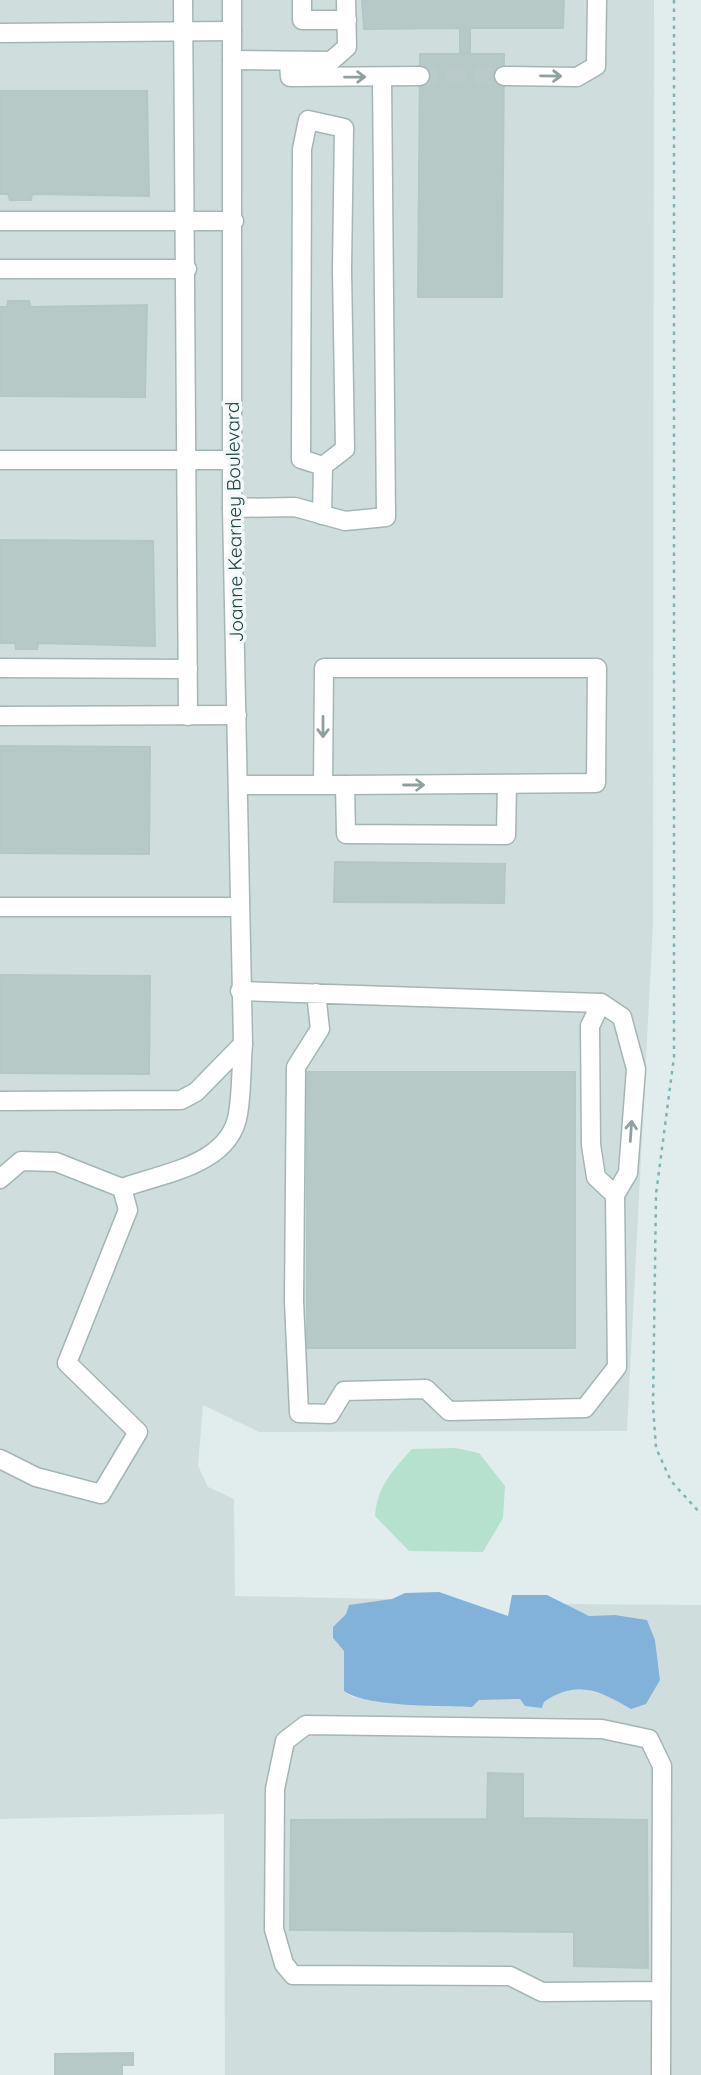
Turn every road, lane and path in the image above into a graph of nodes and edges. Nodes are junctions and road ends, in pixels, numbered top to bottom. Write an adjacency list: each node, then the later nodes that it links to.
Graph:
1 (183, 0): 8 (street)
2 (232, 0): 9 (street, Joanne Kearney Boulevard)
3 (302, 0): 7 (street)
4 (346, 0): 7 (street)
5 (597, 0): 14 (street, one-way to 5)
6 (674, 0): 47 (path)
7 (347, 20): 12 (street)
8 (184, 31): 9 (street); 10 (street); 18 (street)
9 (232, 31): 11 (street, Joanne Kearney Boulevard)
10 (0, 33)
11 (232, 60): 12 (street); 17 (street, Joanne Kearney Boulevard)
12 (289, 69): 15 (street, one-way to 15)
13 (420, 76): 15 (street)
14 (504, 76)
15 (382, 77): 26 (street)
16 (0, 221): 18 (street)
17 (234, 221): 18 (street); 23 (street, Joanne Kearney Boulevard)
18 (186, 222): 20 (street)
19 (0, 269): 20 (street)
20 (187, 269): 21 (street)
21 (187, 459): 22 (street); 23 (street); 28 (street)
22 (0, 460)
23 (233, 460): 25 (street, Joanne Kearney Boulevard)
24 (323, 466): 24 (street); 26 (street)
25 (232, 508): 26 (street); 29 (street, Joanne Kearney Boulevard)
26 (322, 515)
27 (0, 668): 28 (street)
28 (188, 669): 31 (street)
29 (237, 715): 31 (street); 33 (street, Joanne Kearney Boulevard)
30 (0, 716): 31 (street)
31 (188, 716)
32 (507, 784): 34 (street, one-way to 34); 35 (street, one-way to 32); 35 (street)
33 (238, 785): 34 (street); 37 (street, Joanne Kearney Boulevard)
34 (323, 785): 35 (street)
35 (345, 785)
36 (0, 906): 37 (street)
37 (239, 907): 38 (street, Joanne Kearney Boulevard)
38 (240, 991): 39 (street); 41 (street, Joanne Kearney Boulevard)
39 (317, 993): 40 (street); 45 (street)
40 (601, 1003): 45 (street); 45 (street, one-way to 40)
41 (243, 1044): 42 (street); 44 (street, Joanne Kearney Boulevard)
42 (0, 1101)
43 (0, 1179): 44 (street)
44 (122, 1188): 46 (street)
45 (615, 1195)
46 (0, 1459)
47 (701, 1514)
48 (661, 1991): 48 (street); 49 (street)
49 (661, 2075)

